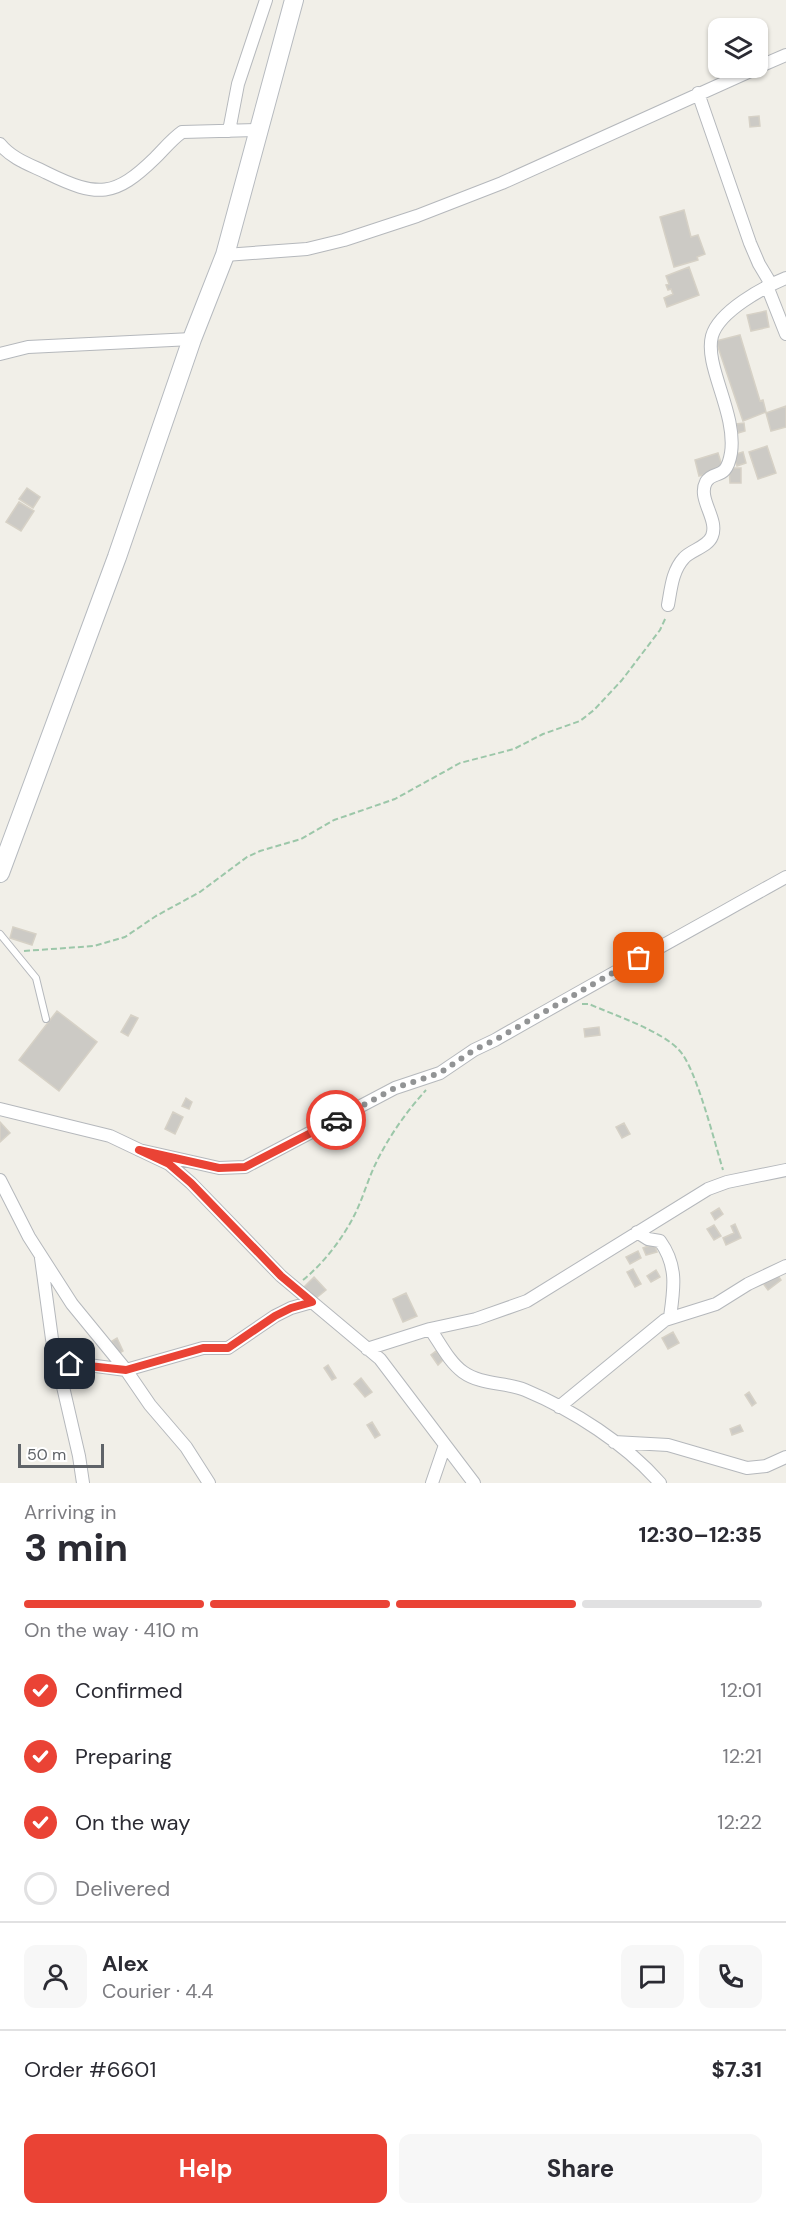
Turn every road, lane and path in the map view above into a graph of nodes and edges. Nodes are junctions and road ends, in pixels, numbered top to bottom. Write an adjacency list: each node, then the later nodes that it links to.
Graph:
1 (266, 0): 8 (street)
2 (294, 0): 7 (street)
3 (786, 55): 4 (street)
4 (768, 62)
5 (732, 78): 6 (street)
6 (698, 93): 10 (street); 12 (street)
7 (260, 130): 8 (street); 10 (street)
8 (229, 131): 9 (street)
9 (0, 144)
10 (225, 255): 14 (street)
11 (786, 278): 12 (street)
12 (769, 285): 13 (street); 16 (street)
13 (786, 334)
14 (192, 339): 15 (street); 17 (street)
15 (0, 354)
16 (668, 605): 20 (path)
17 (0, 873)
18 (786, 877): 21 (street)
19 (0, 934): 20 (lane)
20 (16, 952): 22 (lane)
21 (562, 1001): 23 (street); 28 (path)
22 (46, 1019)
23 (440, 1073): 25 (street); 32 (path)
24 (0, 1109): 25 (street)
25 (139, 1150): 32 (street)
26 (786, 1170): 28 (street)
27 (0, 1180): 30 (street)
28 (727, 1182): 29 (street)
29 (637, 1232): 34 (street); 35 (street)
30 (41, 1255): 37 (street); 38 (street)
31 (786, 1266): 34 (street)
32 (294, 1287): 33 (street)
33 (312, 1302): 36 (street); 38 (street)
34 (670, 1317): 39 (street)
35 (430, 1329): 36 (street); 39 (street)
36 (368, 1349): 41 (street)
37 (58, 1361): 38 (street); 43 (street)
38 (126, 1370): 44 (street)
39 (559, 1407): 40 (street)
40 (613, 1442): 42 (street); 47 (street)
41 (445, 1445): 45 (street); 46 (street)
42 (786, 1457)
43 (83, 1483)
44 (209, 1483)
45 (432, 1483)
46 (474, 1483)
47 (660, 1483)

